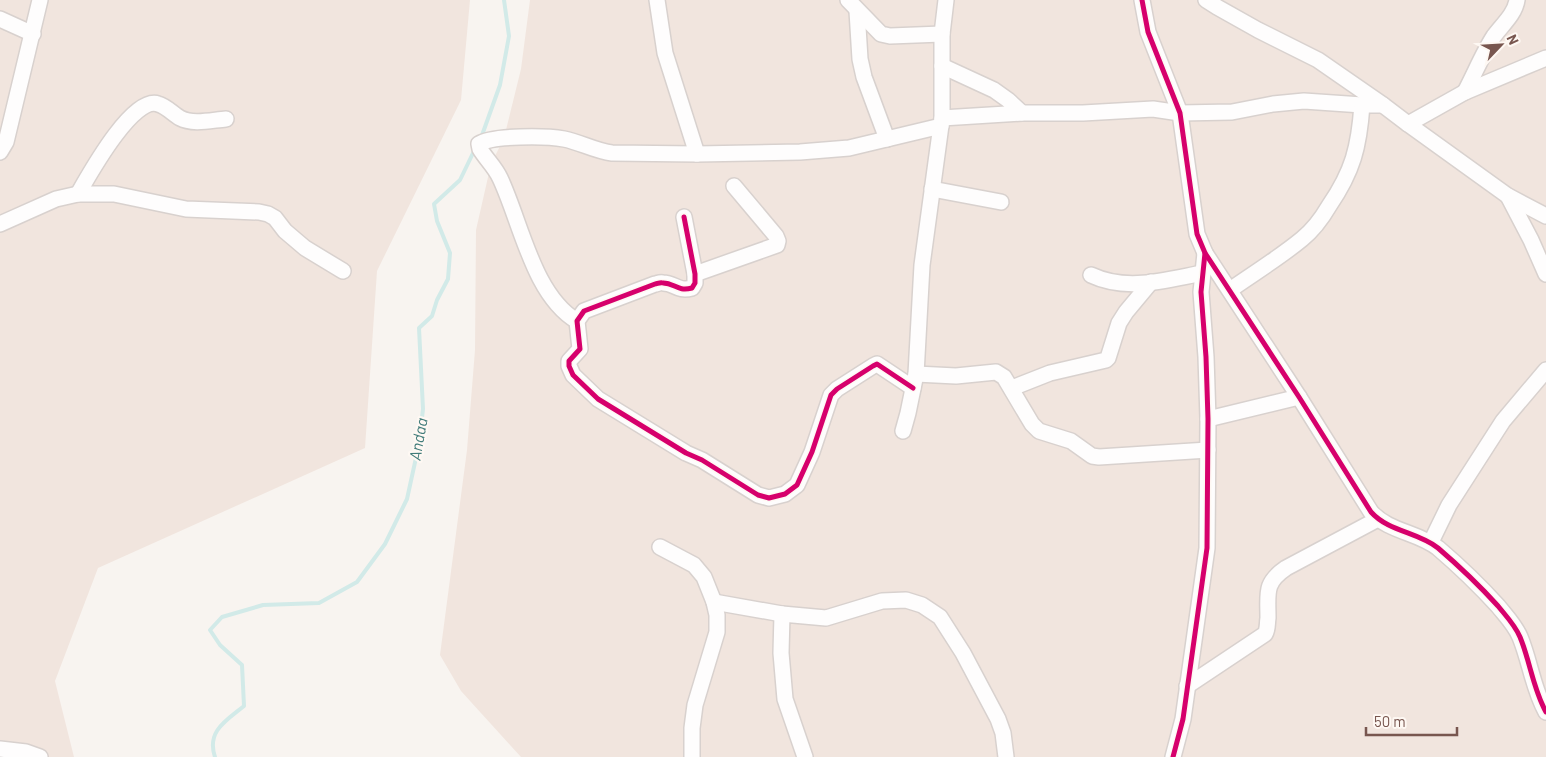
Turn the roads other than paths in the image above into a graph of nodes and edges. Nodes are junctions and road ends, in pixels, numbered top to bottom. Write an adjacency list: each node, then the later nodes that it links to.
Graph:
1 (40, 0): 9 (street)
2 (657, 0): 23 (street)
3 (946, 0): 10 (street)
4 (1142, 0): 17 (street)
5 (1206, 0): 15 (street)
6 (1517, 0): 13 (street)
7 (852, 5): 10 (street); 21 (street)
8 (0, 19): 9 (street)
9 (33, 34): 22 (street)
10 (942, 34): 12 (street)
11 (1546, 58): 13 (street)
12 (942, 66): 16 (street); 19 (street)
13 (1465, 92): 20 (street)
14 (1362, 105): 15 (street); 17 (street); 39 (street)
15 (1384, 105): 20 (street)
16 (1022, 113): 17 (street); 19 (street)
17 (1180, 113): 32 (street)
18 (226, 119): 26 (street)
19 (941, 122): 21 (street); 25 (street)
20 (1408, 124): 27 (street)
21 (886, 139): 23 (street)
22 (0, 152)
23 (697, 154): 40 (street)
24 (734, 186): 35 (street)
25 (932, 189): 28 (street); 42 (street)
26 (78, 194): 31 (street); 33 (street)
27 (1508, 196): 29 (street); 36 (street)
28 (1001, 202)
29 (1546, 216)
30 (684, 217): 35 (street)
31 (0, 224)
32 (1204, 254): 34 (street); 39 (street)
33 (343, 271)
34 (1203, 273): 38 (street); 45 (street)
35 (695, 274): 40 (street)
36 (1546, 274)
37 (1091, 275): 38 (street)
38 (1151, 282): 43 (street)
39 (1230, 290): 44 (street)
40 (577, 322): 42 (street)
41 (1546, 370): 49 (street)
42 (914, 381): 43 (street); 46 (street)
43 (1012, 388): 47 (street)
44 (1299, 397): 45 (street); 48 (street)
45 (1208, 419): 47 (street)
46 (902, 431)
47 (1208, 450): 53 (street)
48 (1378, 519): 49 (street); 53 (street)
49 (1431, 542): 54 (street)
50 (660, 548): 51 (street)
51 (714, 602): 52 (street); 57 (street)
52 (782, 614): 58 (street); 59 (street)
53 (1187, 686): 60 (street)
54 (1546, 712)
55 (0, 749): 56 (street)
56 (40, 757)
57 (692, 757)
58 (805, 757)
59 (1006, 757)
60 (1172, 757)

